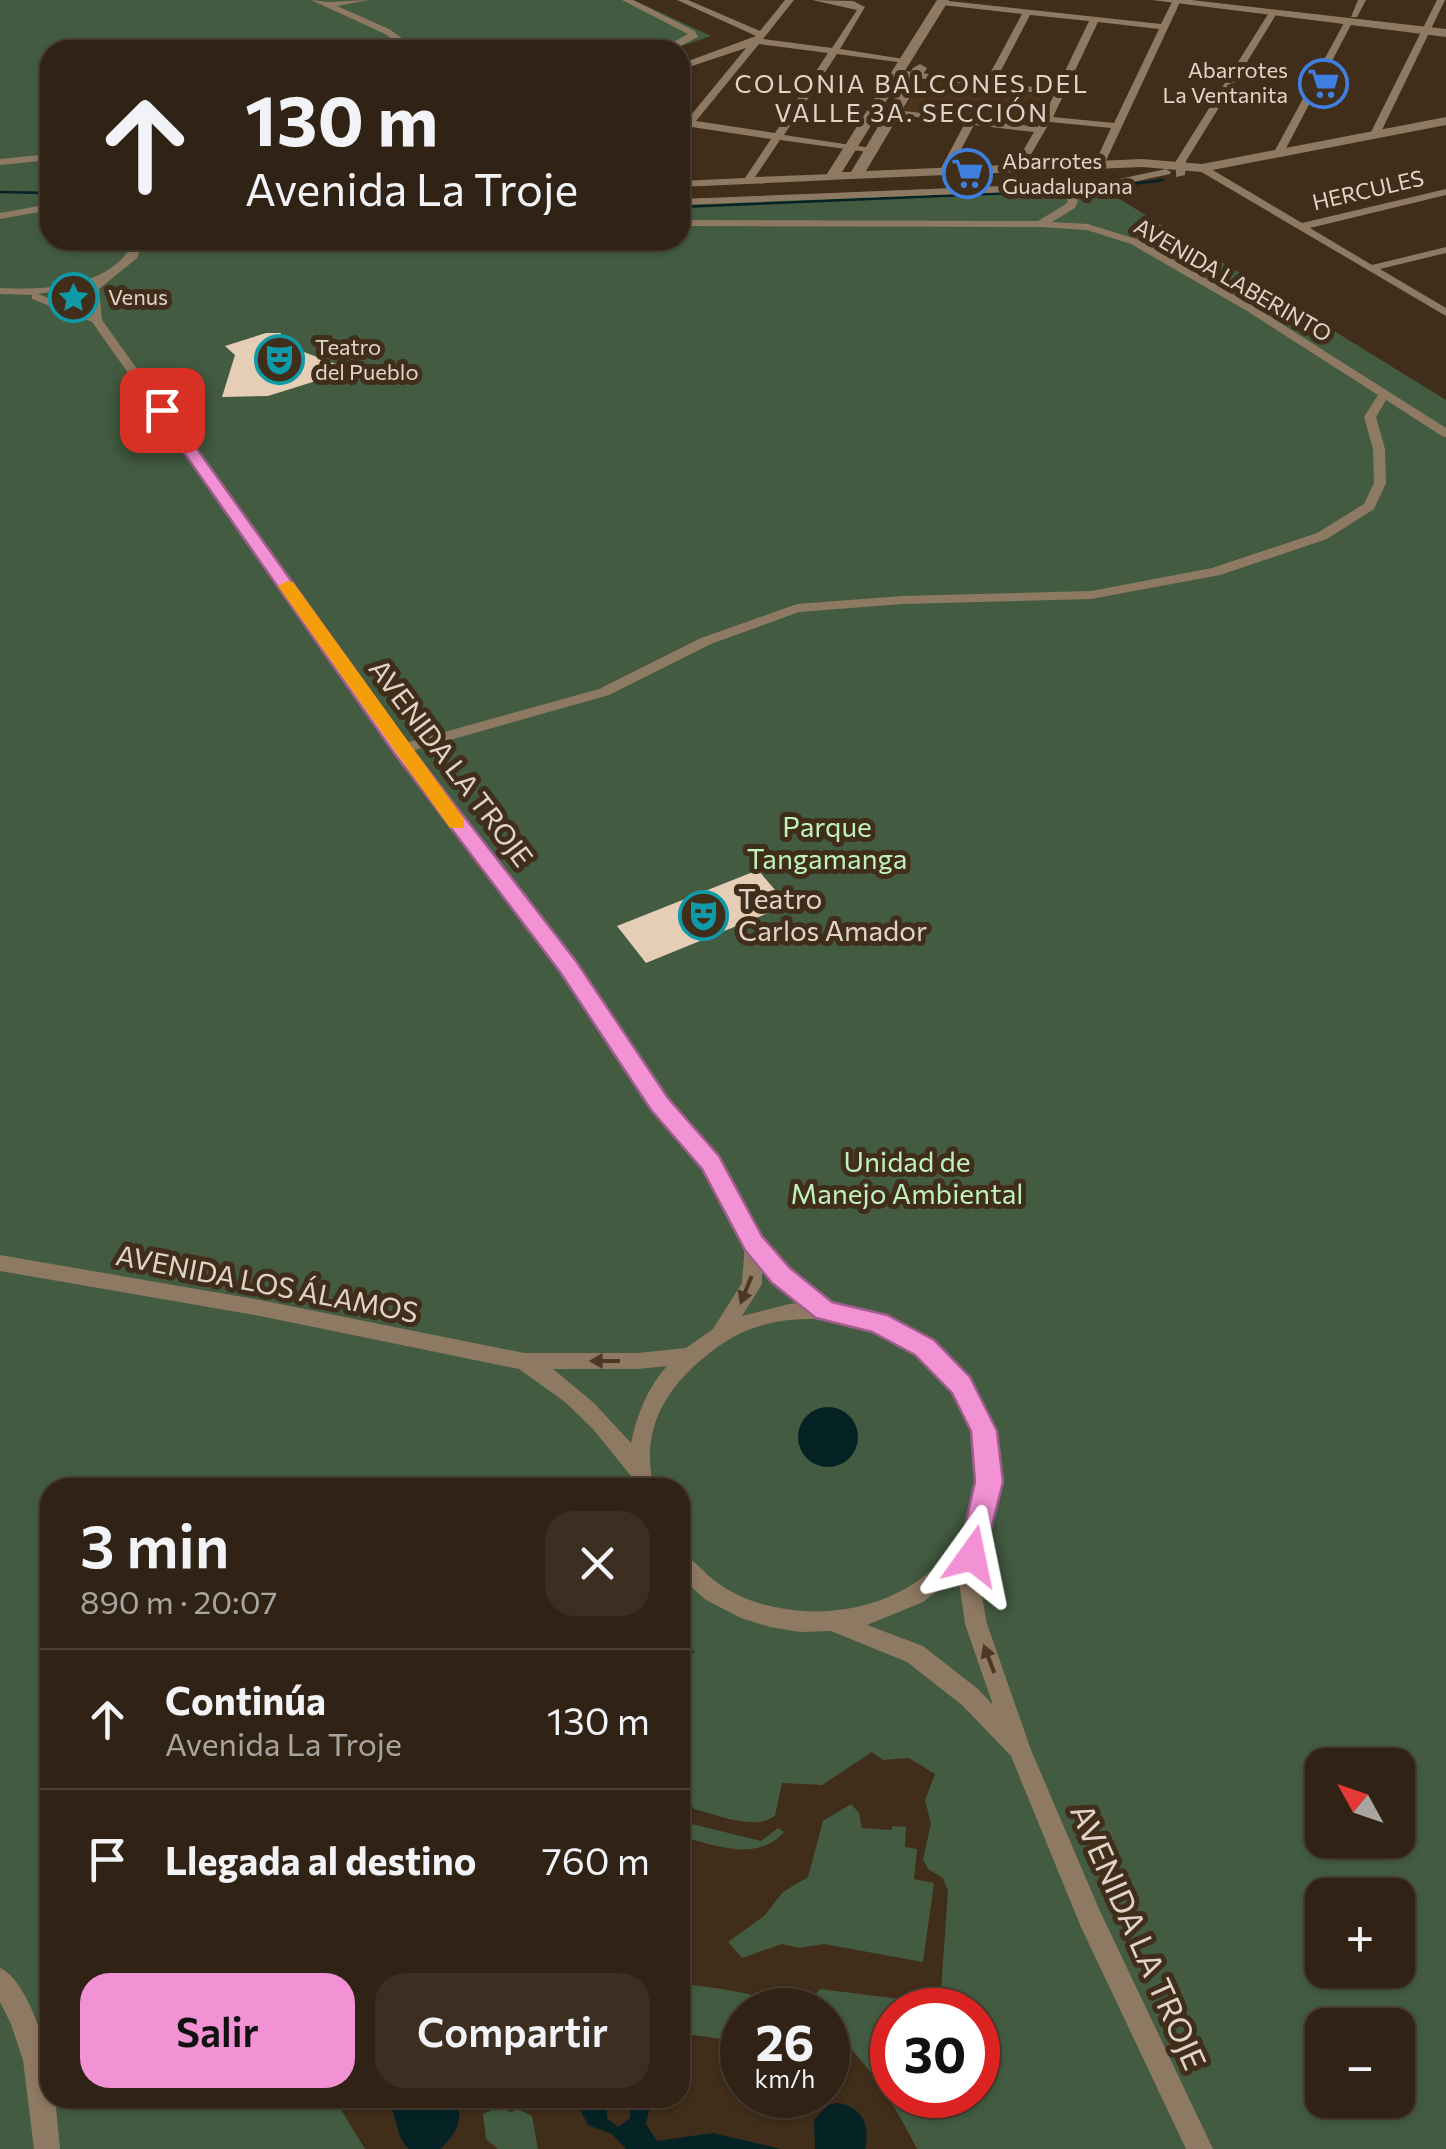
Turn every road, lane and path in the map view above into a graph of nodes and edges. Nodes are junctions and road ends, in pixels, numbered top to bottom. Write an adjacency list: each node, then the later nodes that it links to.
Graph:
1 (315, 0): 15 (street)
2 (365, 0): 15 (street)
3 (626, 0): 25 (street)
4 (704, 0): 13 (street)
5 (790, 0): 23 (street)
6 (816, 0): 26 (street)
7 (1158, 0): 12 (street)
8 (1216, 0): 16 (street)
9 (1362, 0): 18 (street)
10 (1441, 0): 21 (street)
11 (942, 1): 14 (street); 28 (street)
12 (1176, 1): 16 (street); 20 (street)
13 (686, 2): 23 (street)
14 (959, 2): 17 (street); 29 (street)
15 (328, 3): 24 (street)
16 (1280, 7): 18 (street); 51 (street)
17 (1028, 11): 19 (street); 30 (street)
18 (1351, 18): 21 (street); 46 (street)
19 (1095, 19): 20 (street); 31 (street)
20 (1161, 26): 38 (street)
21 (1427, 28): 22 (street); 42 (street)
22 (1446, 30)
23 (759, 38): 26 (street); 27 (street); 35 (street)
24 (399, 40)
25 (689, 40)
26 (834, 51): 28 (street); 43 (street)
27 (690, 63)
28 (901, 66): 29 (street); 32 (street)
29 (916, 75): 30 (street); 33 (street)
30 (989, 84): 31 (street)
31 (1059, 93): 34 (street)
32 (874, 109): 33 (street); 44 (street)
33 (894, 112): 37 (street); 45 (street)
34 (1048, 118): 38 (street); 41 (street)
35 (690, 120)
36 (1446, 121): 42 (street)
37 (971, 122): 41 (street); 53 (street)
38 (1116, 126): 49 (street)
39 (690, 129): 43 (street)
40 (1446, 129): 52 (street)
41 (1040, 130): 50 (street)
42 (1374, 136): 46 (street)
43 (775, 138): 44 (street); 55 (street)
44 (850, 148): 45 (street); 56 (street)
45 (871, 151): 54 (street)
46 (1278, 154): 52 (street)
47 (40, 159): 48 (street)
48 (0, 162)
49 (1098, 165): 50 (street); 51 (street)
50 (1018, 168): 53 (street)
51 (1177, 169): 52 (street); 58 (street)
52 (1206, 171): 66 (street)
53 (944, 172): 54 (street)
54 (856, 176): 56 (street); 59 (street)
55 (748, 181): 56 (street); 57 (street)
56 (828, 183)
57 (690, 184)
58 (1063, 187): 61 (street); 65 (street)
59 (846, 189)
60 (1446, 192): 66 (street, HERCULES)
61 (690, 202)
62 (40, 208): 63 (street)
63 (0, 216)
64 (690, 223): 65 (street, AVENIDA LABERINTO)
65 (1041, 224): 75 (street, AVENIDA LABERINTO)
66 (1299, 226): 69 (street)
67 (134, 250): 70 (street)
68 (1446, 250): 69 (street)
69 (1372, 268): 73 (street)
70 (108, 274): 72 (street); 74 (street)
71 (0, 291): 72 (street)
72 (18, 293): 74 (street)
73 (1446, 314)
74 (96, 320): 77 (street, AVENIDA LA TROJE)
75 (1385, 393): 76 (street, AVENIDA LABERINTO); 77 (street)
76 (1446, 433)
77 (401, 749): 78 (street, AVENIDA LA TROJE)
78 (754, 1243): 80 (street, AVENIDA LA TROJE); 81 (street, one-way to 81)
79 (0, 1263): 83 (street, AVENIDA LOS ÁLAMOS)
80 (825, 1311): 81 (street); 85 (street)
81 (721, 1332): 82 (street)
82 (686, 1356): 83 (street, AVENIDA LOS ÁLAMOS, one-way to 83); 84 (street)
83 (524, 1361): 84 (street, AVENIDA LOS ÁLAMOS)
84 (640, 1478)
85 (976, 1531): 87 (street); 88 (street, AVENIDA LA TROJE, one-way to 85)
86 (690, 1571): 87 (street)
87 (836, 1623): 88 (street, AVENIDA LA TROJE)
88 (1020, 1751): 93 (street, AVENIDA LA TROJE)
89 (0, 1980): 90 (street)
90 (40, 2092)
91 (43, 2108): 92 (street)
92 (46, 2149)
93 (1200, 2149)

